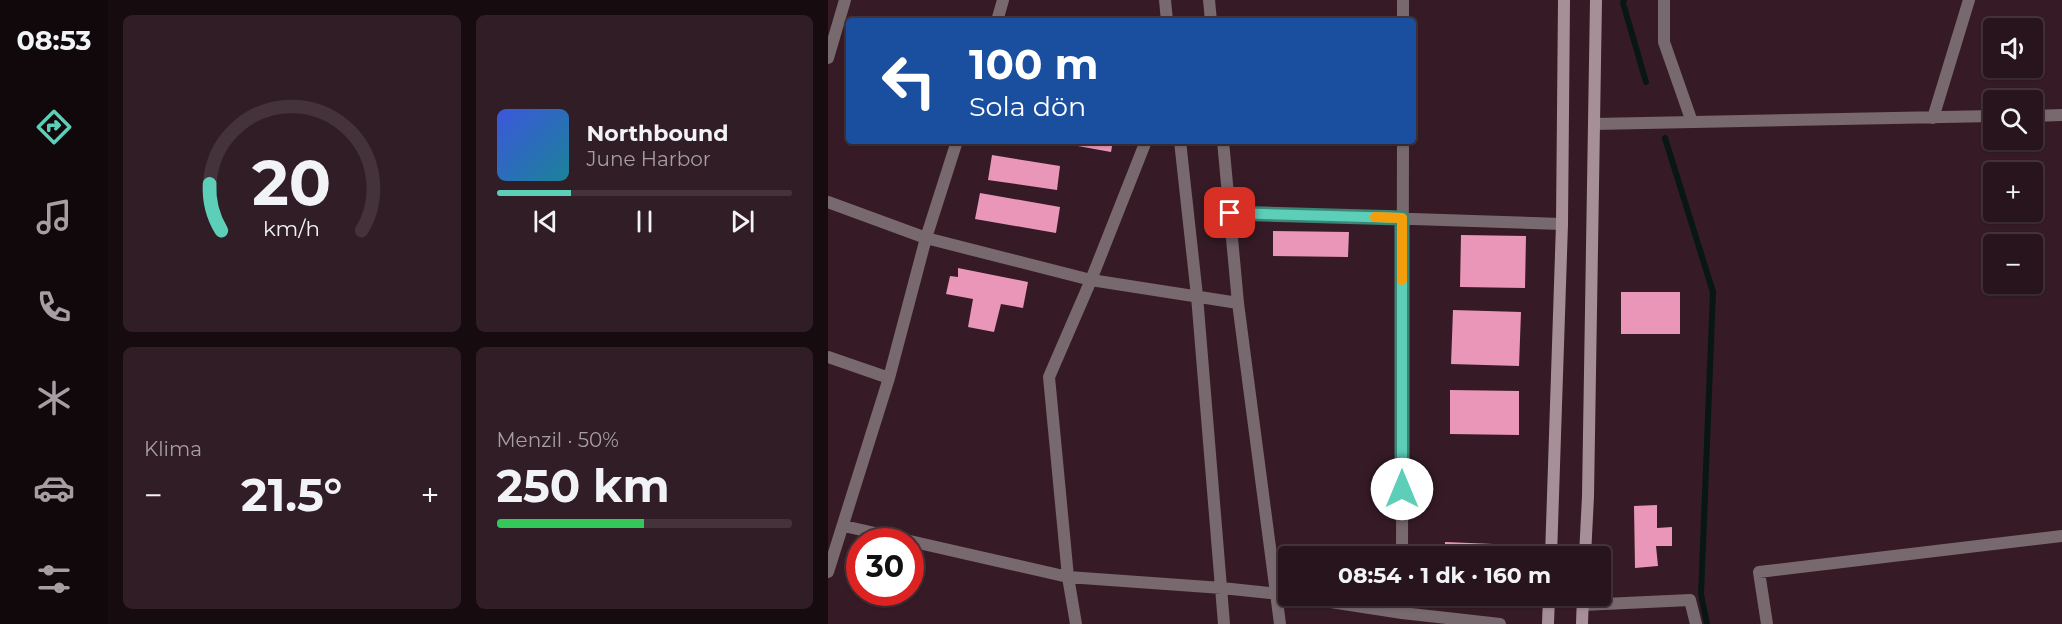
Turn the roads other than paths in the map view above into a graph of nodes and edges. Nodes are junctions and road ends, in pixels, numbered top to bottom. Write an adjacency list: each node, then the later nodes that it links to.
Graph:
1 (845, 0): 14 (street)
2 (1003, 0): 10 (street)
3 (1165, 0): 11 (street)
4 (1209, 0): 12 (street)
5 (1403, 0): 13 (street)
6 (1564, 0): 29 (main road)
7 (1596, 0): 20 (main road)
8 (1664, 0): 19 (street)
9 (1969, 0): 18 (street)
10 (997, 18)
11 (1167, 18)
12 (1211, 18)
13 (1403, 18)
14 (828, 58)
15 (2062, 115): 16 (street)
16 (2043, 116)
17 (1983, 117): 18 (street)
18 (1933, 118): 19 (street)
19 (1692, 122): 20 (street)
20 (1594, 124): 41 (main road)
21 (956, 144): 30 (street)
22 (1145, 144): 31 (street)
23 (1180, 144): 32 (street)
24 (1223, 144): 27 (street)
25 (1402, 144): 28 (street)
26 (828, 202): 30 (street)
27 (1230, 213): 28 (street); 33 (street)
28 (1402, 218): 29 (street); 39 (street)
29 (1562, 224): 40 (main road)
30 (926, 238): 31 (street); 35 (street)
31 (1091, 280): 32 (street); 43 (street)
32 (1197, 296): 33 (street); 44 (street)
33 (1238, 303): 38 (street)
34 (828, 357): 35 (street)
35 (889, 378): 36 (street)
36 (844, 526): 42 (street); 43 (street)
37 (2062, 536): 60 (street)
38 (1278, 546)
39 (1402, 546)
40 (1551, 546)
41 (1586, 546)
42 (828, 572)
43 (1068, 577): 44 (street); 53 (street)
44 (1222, 588): 45 (street); 54 (street)
45 (1278, 593)
46 (1611, 600): 59 (street)
47 (1284, 606): 55 (street)
48 (1359, 606): 52 (street)
49 (1402, 606): 52 (street)
50 (1549, 606): 57 (main road)
51 (1583, 606): 58 (main road)
52 (1402, 613): 56 (street)
53 (1076, 624)
54 (1224, 624)
55 (1281, 624)
56 (1500, 624)
57 (1548, 624)
58 (1582, 624)
59 (1696, 624)
60 (1767, 624)

